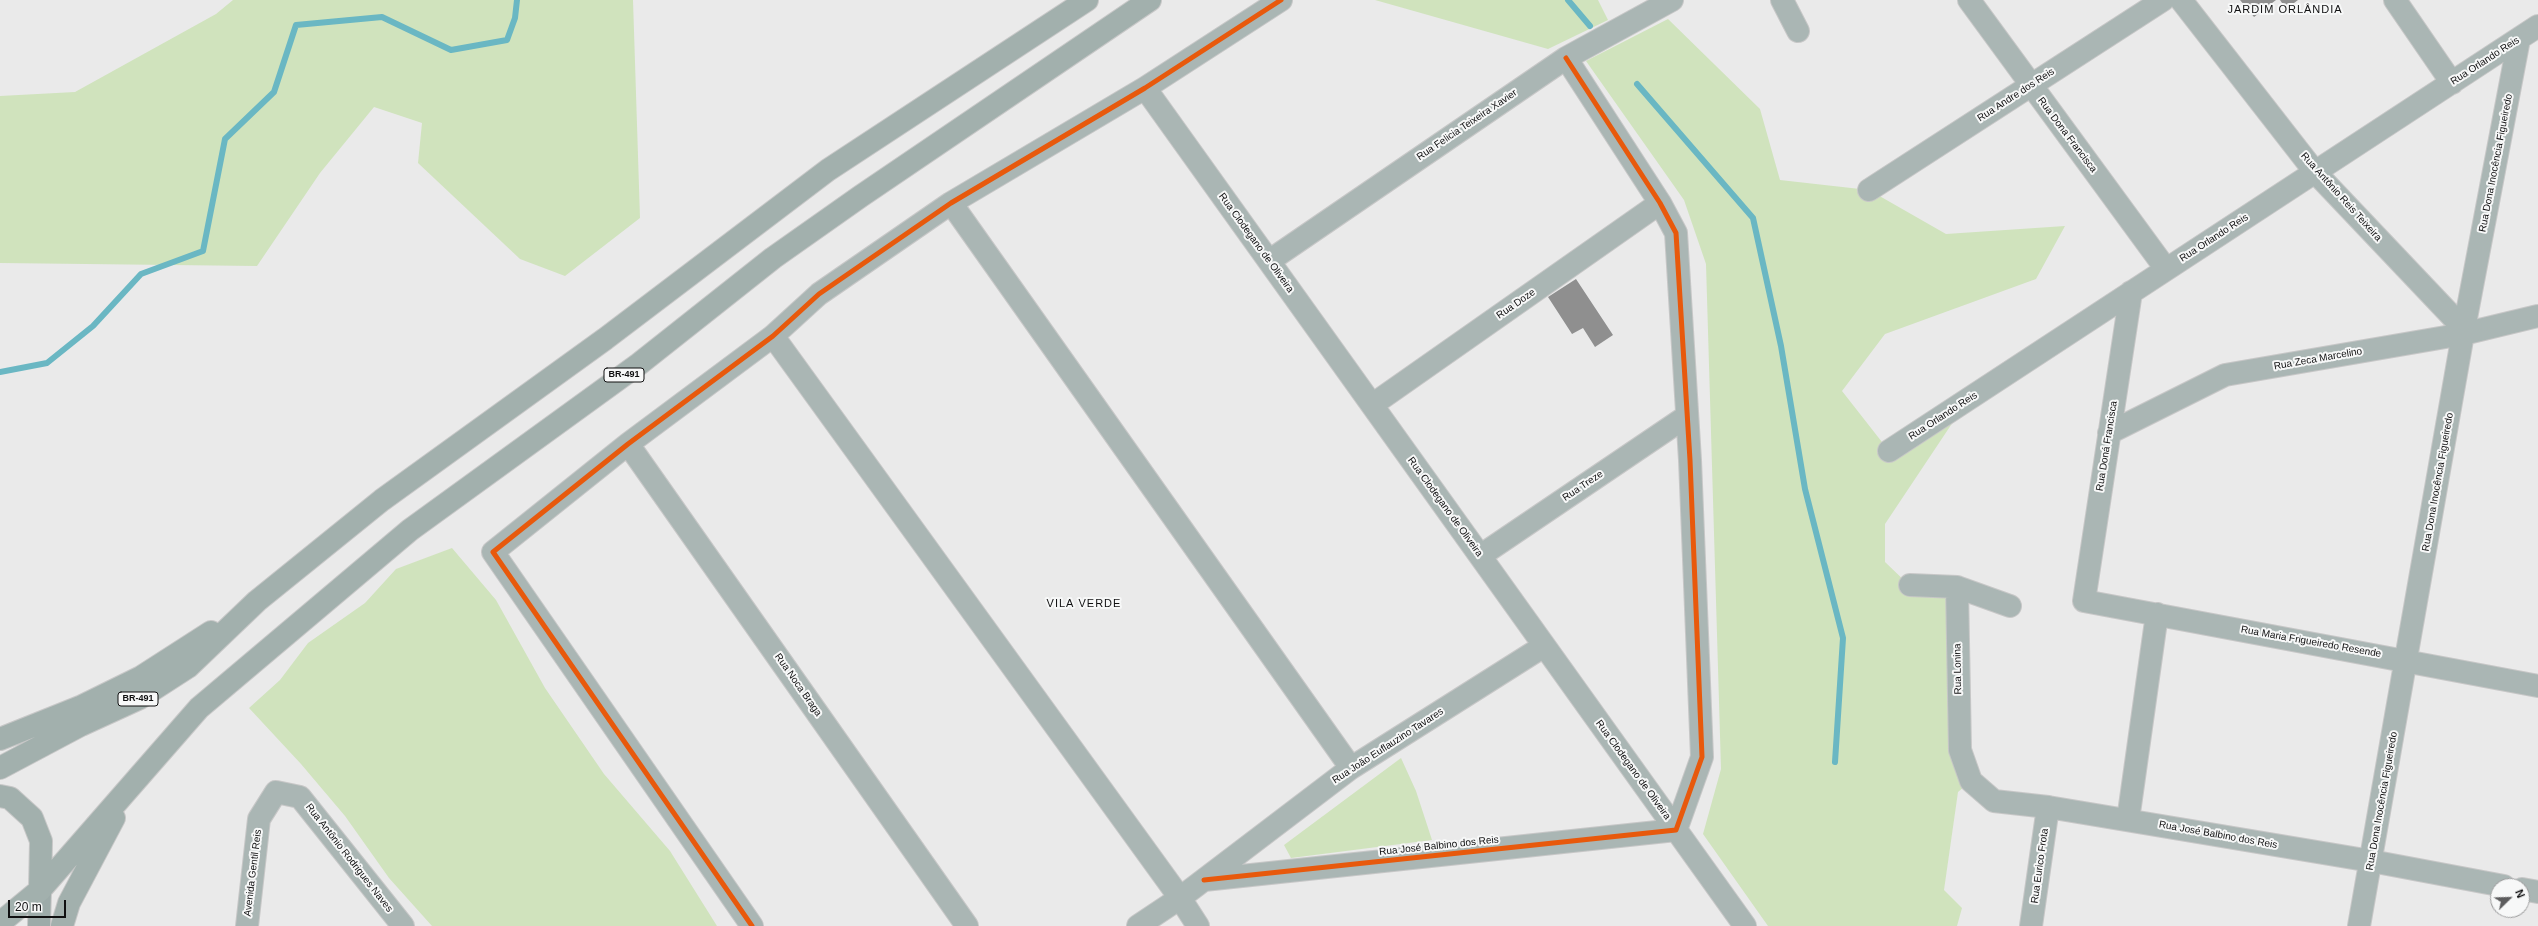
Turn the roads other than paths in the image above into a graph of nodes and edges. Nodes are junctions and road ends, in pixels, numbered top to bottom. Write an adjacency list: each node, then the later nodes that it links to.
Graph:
1 (1087, 0): 35 (highway, BR-491)
2 (1150, 0): 46 (highway, BR-491)
3 (1281, 0): 16 (street)
4 (1672, 0): 13 (street, Rua Felicia Teixeira Xavier)
5 (1782, 0): 11 (street)
6 (1969, 0): 15 (street, Rua Dona Francisca)
7 (2163, 0): 15 (street, Rua Andre dos Reis)
8 (2181, 0): 17 (street, Rua Antônio Reis Teixeira)
9 (2395, 0): 14 (street)
10 (2538, 26): 12 (street, Rua Orlando Reis)
11 (1798, 31)
12 (2519, 39): 14 (street, Rua Orlando Reis); 25 (street, Rua Dona Inocência Figueiredo)
13 (1566, 58): 20 (street); 21 (street, Rua Felicia Teixeira Xavier)
14 (2452, 82): 17 (street, Rua Orlando Reis)
15 (2030, 86): 18 (street, Rua Andre dos Reis); 22 (street, Rua Dona Francisca)
16 (1145, 88): 19 (street); 21 (street, Rua Clodegano de Oliveira)
17 (2315, 172): 22 (street, Rua Orlando Reis); 25 (street, Rua Antônio Reis Teixeira)
18 (1869, 190)
19 (951, 203): 26 (street); 45 (street)
20 (1660, 203): 27 (street, Rua Doze); 28 (street)
21 (1269, 261): 27 (street, Rua Clodegano de Oliveira)
22 (2166, 269): 23 (street, Rua Orlando Reis)
23 (2131, 292): 29 (street, Rua Doná Francisca); 31 (street, Rua Orlando Reis)
24 (2538, 316): 25 (street, Rua Zeca Marcelino)
25 (2464, 332): 29 (street, Rua Zeca Marcelino); 40 (street, Rua Dona Inocência Figueiredo)
26 (772, 336): 30 (street); 56 (street)
27 (1372, 405): 32 (street, Rua Clodegano de Oliveira)
28 (1687, 416): 32 (street, Rua Treze); 51 (street)
29 (2109, 433): 36 (street, Rua Doná Francisca)
30 (628, 444): 63 (street); 64 (street, Rua Noca Braga)
31 (1889, 451)
32 (1480, 556): 39 (street, Rua Clodegano de Oliveira)
33 (1910, 585): 34 (street)
34 (1957, 587): 37 (street); 43 (street, Rua Lonina)
35 (257, 601): 42 (highway, BR-491); 44 (highway, BR-491)
36 (2084, 601): 38 (street, Rua Maria Frigueiredo Resende)
37 (2010, 606)
38 (2158, 614): 40 (street, Rua Maria Frigueiredo Resende); 50 (street)
39 (1544, 646): 45 (street, Rua João Euflauzino Tavares); 51 (street, Rua Clodegano de Oliveira)
40 (2407, 660): 41 (street, Rua Maria Frigueiredo Resende); 52 (street, Rua Dona Inocência Figueiredo)
41 (2538, 686)
42 (0, 739)
43 (1960, 750): 48 (street, Rua José Balbino dos Reis)
44 (0, 768)
45 (1351, 768): 53 (street, Rua João Euflauzino Tavares)
46 (129, 788): 55 (highway, BR-491); 60 (highway)
47 (0, 796): 55 (highway)
48 (2048, 807): 50 (street, Rua José Balbino dos Reis); 67 (street, Rua Eurico Frota)
49 (260, 819): 61 (street, Avenida Gentil Reis); 62 (street, Rua Antônio Rodrigues Naves)
50 (2128, 820): 52 (street, Rua José Balbino dos Reis)
51 (1676, 830): 53 (street, Rua José Balbino dos Reis); 66 (street, Rua Clodegano de Oliveira)
52 (2371, 861): 54 (street, Rua José Balbino dos Reis); 68 (street, Rua Dona Inocência Figueiredo)
53 (1204, 880): 56 (street, Rua João Euflauzino Tavares)
54 (2490, 883)
55 (40, 890): 57 (highway, BR-491); 59 (main road)
56 (1180, 898): 58 (street, Rua João Euflauzino Tavares); 65 (street)
57 (0, 923)
58 (1144, 923)
59 (39, 926)
60 (62, 926)
61 (247, 926)
62 (403, 926)
63 (752, 926)
64 (967, 926)
65 (1198, 926)
66 (1745, 926)
67 (2031, 926)
68 (2359, 926)

